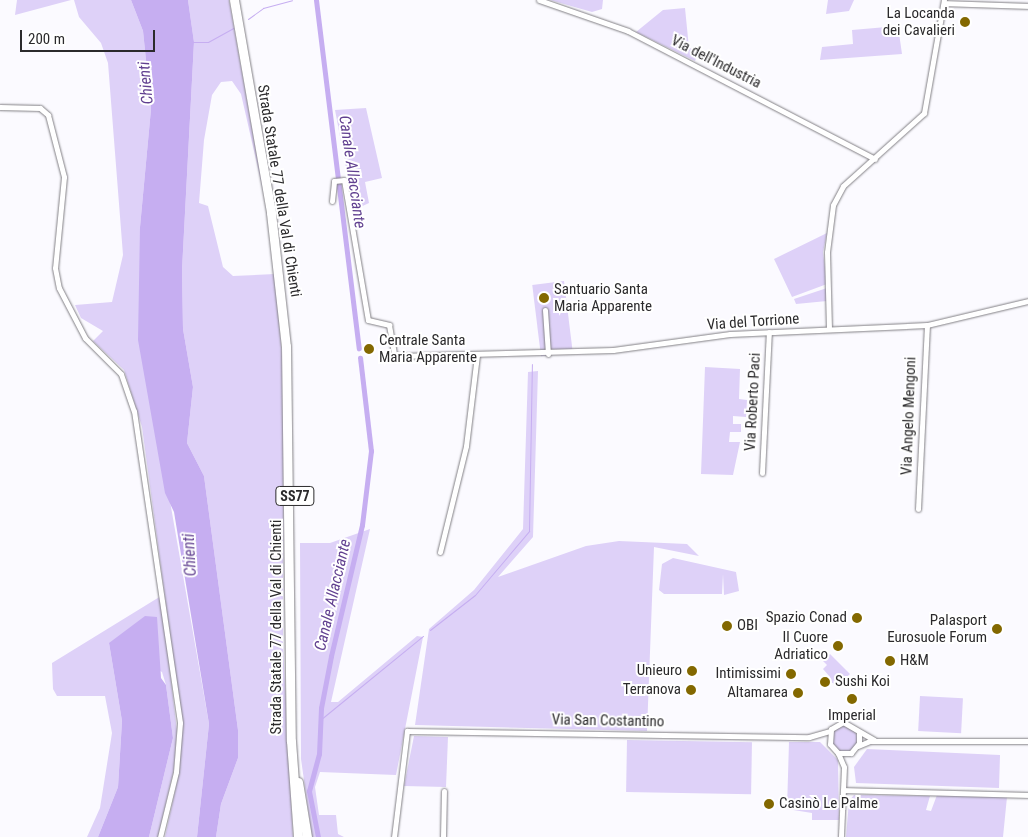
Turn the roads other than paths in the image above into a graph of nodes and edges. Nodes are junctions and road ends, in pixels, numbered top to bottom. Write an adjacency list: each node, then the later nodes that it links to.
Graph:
1 (234, 0): 9 (highway, Strada Statale 77 della Val di Chienti / SS77)
2 (240, 0): 9 (highway, Strada Statale 77 della Val di Chienti / SS77)
3 (539, 0): 7 (street, Via dell'Industria)
4 (944, 1): 5 (street); 7 (street)
5 (1028, 6)
6 (0, 107): 34 (street)
7 (875, 159): 13 (street)
8 (332, 201): 16 (street, Via del Torrione)
9 (273, 208): 30 (highway, Strada Statale 77 della Val di Chienti / SS77)
10 (1028, 301): 12 (street, Via del Torrione)
11 (545, 310): 15 (street)
12 (927, 325): 13 (street, Via del Torrione); 18 (street, Via Angelo Mengoni)
13 (830, 329): 14 (street, Via del Torrione)
14 (769, 332): 15 (street, Via del Torrione); 17 (street, Via Roberto Paci)
15 (548, 354): 16 (street, Via del Torrione)
16 (477, 355): 19 (street)
17 (762, 473)
18 (918, 509)
19 (440, 552)
20 (830, 731): 21 (street, Via San Costantino); 22 (street, Via San Costantino); 25 (street)
21 (859, 732): 23 (street, Via San Costantino); 26 (street)
22 (809, 737): 25 (street, Via San Costantino); 37 (street, Via San Costantino)
23 (876, 741): 24 (street, Via San Costantino); 26 (street, Via San Costantino)
24 (1028, 741)
25 (830, 744): 28 (street, Via San Costantino)
26 (858, 746): 27 (street, Via San Costantino)
27 (850, 752): 28 (street); 29 (street)
28 (838, 753): 29 (street, Via San Costantino)
29 (844, 767): 31 (street)
30 (295, 782): 35 (highway); 36 (highway)
31 (843, 790): 33 (street); 39 (street)
32 (444, 791): 38 (street)
33 (1028, 795)
34 (160, 837)
35 (297, 837)
36 (305, 837)
37 (394, 837)
38 (443, 837)
39 (841, 837)

